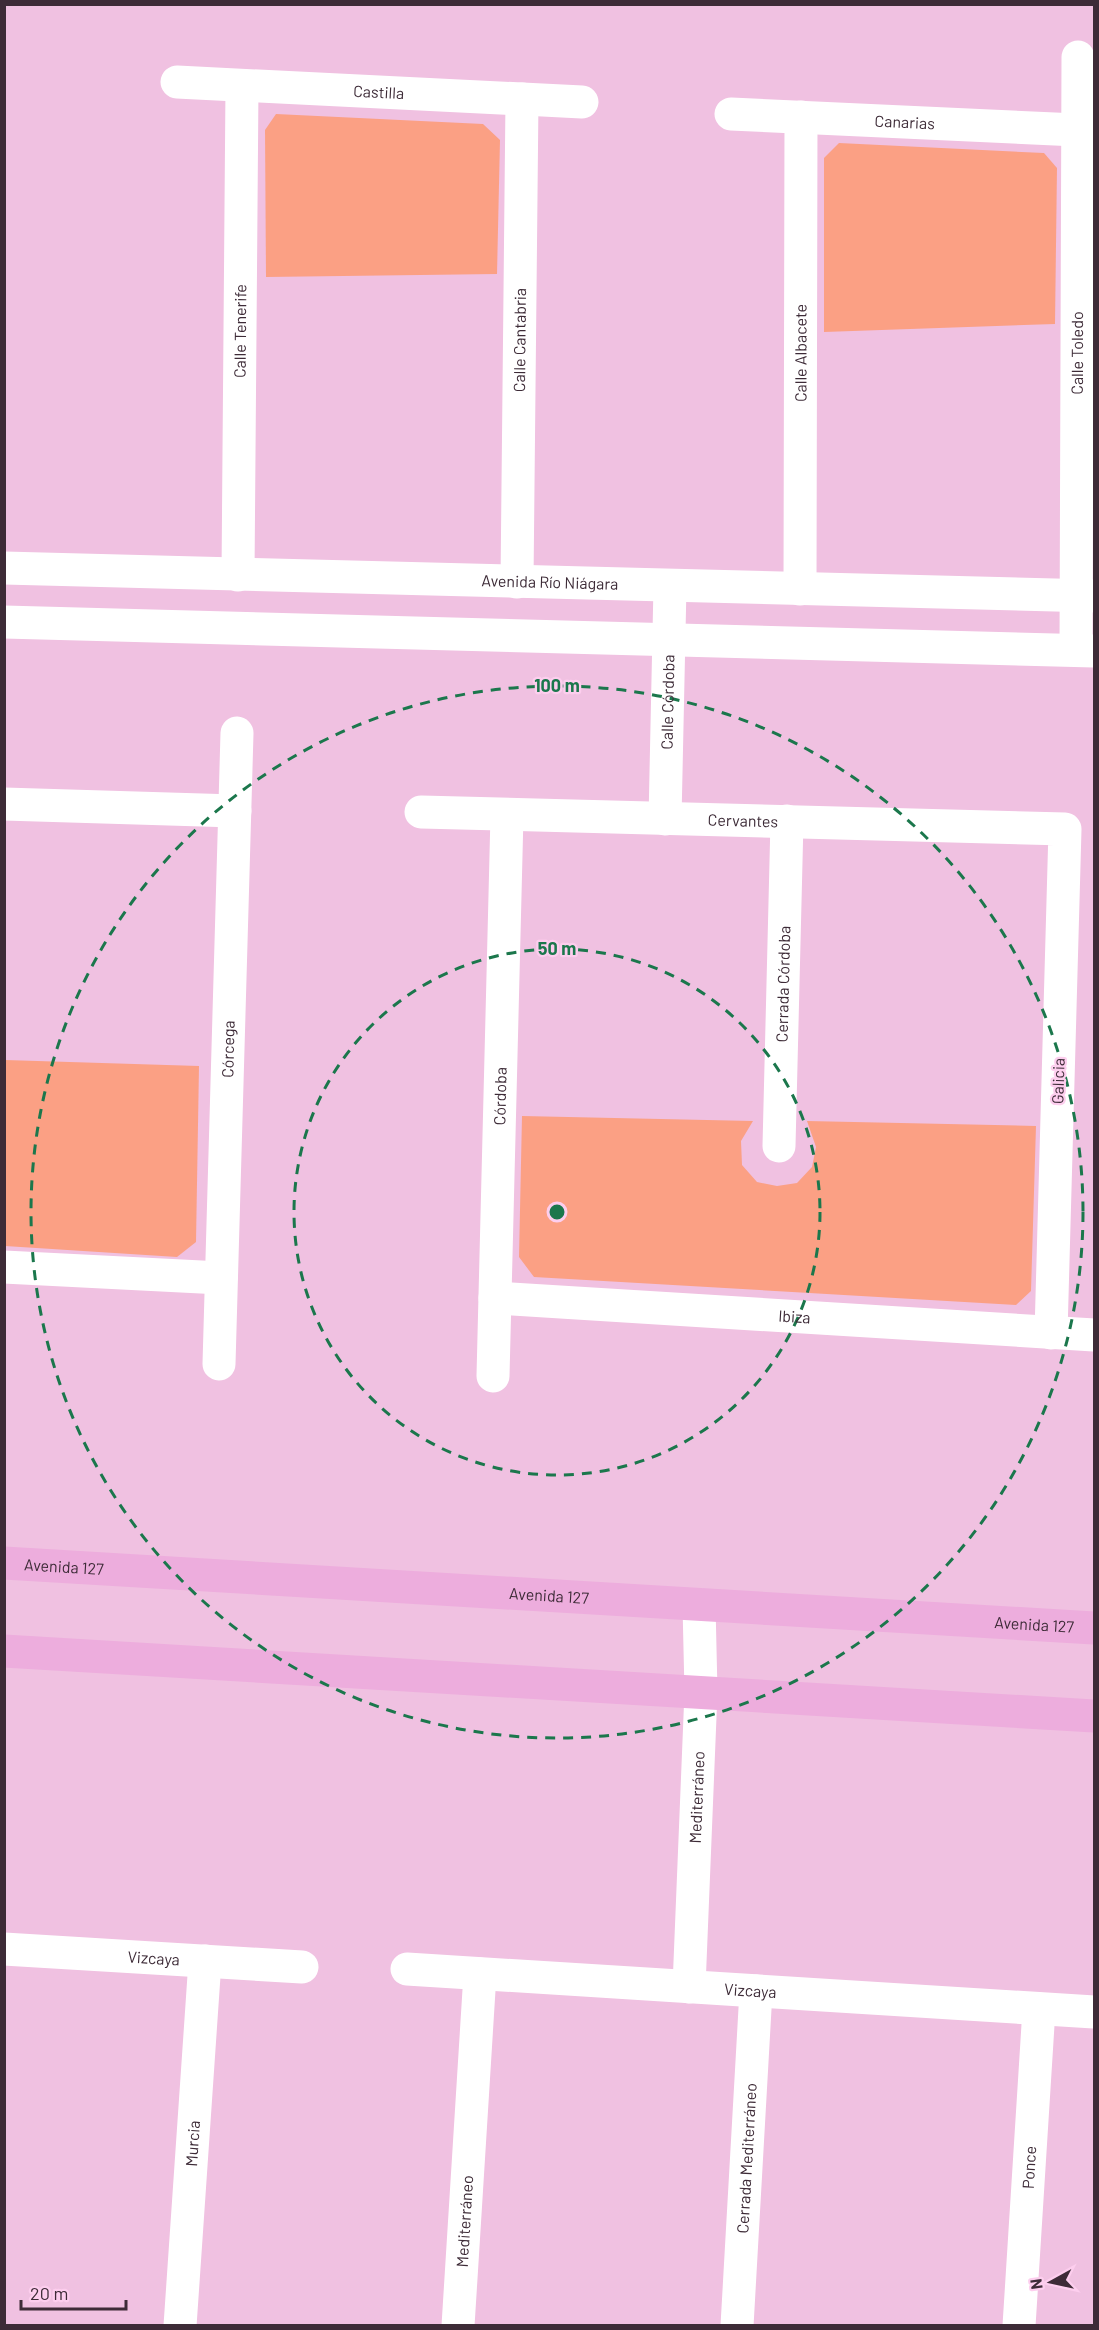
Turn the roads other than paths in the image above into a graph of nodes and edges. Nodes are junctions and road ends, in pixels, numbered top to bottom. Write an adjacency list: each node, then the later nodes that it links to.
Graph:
1 (1078, 57): 8 (street, Calle Toledo)
2 (177, 82): 3 (street, Castilla)
3 (242, 86): 4 (street, Castilla); 10 (street, Calle Tenerife)
4 (522, 99): 5 (street, Castilla); 11 (street, Calle Cantabria)
5 (582, 102)
6 (731, 114): 7 (street, Canarias)
7 (801, 117): 8 (street, Canarias); 13 (street, Calle Albacete)
8 (1077, 130): 14 (street, Calle Toledo)
9 (4, 568): 10 (street, Avenida Río Niágara)
10 (238, 575): 11 (street, Avenida Río Niágara)
11 (517, 582): 12 (street, Avenida Río Niágara)
12 (670, 586): 13 (street, Avenida Río Niágara); 16 (street, Calle Córdoba)
13 (800, 589): 14 (street, Avenida Río Niágara)
14 (1086, 596): 17 (street, Calle Toledo)
15 (4, 622): 16 (street)
16 (669, 640): 17 (street); 23 (street, Calle Córdoba)
17 (1085, 650)
18 (237, 733): 20 (street, Córcega)
19 (4, 804): 20 (street)
20 (235, 811): 28 (street, Córcega)
21 (422, 812): 22 (street, Cervantes)
22 (507, 814): 23 (street, Cervantes); 29 (street, Córdoba)
23 (665, 819): 24 (street, Cervantes)
24 (787, 821): 25 (street, Cervantes); 26 (street, Cerrada Córdoba)
25 (1065, 829): 30 (street, Galicia)
26 (779, 1146)
27 (4, 1267): 28 (street)
28 (221, 1278): 32 (street, Córcega)
29 (495, 1298): 30 (street, Ibiza); 33 (street, Córdoba)
30 (1051, 1333): 31 (street, Ibiza)
31 (1095, 1335)
32 (219, 1364)
33 (493, 1376)
34 (4, 1563): 35 (main road, Avenida 127)
35 (699, 1605): 36 (main road, Avenida 127); 38 (street, Mediterráneo)
36 (1095, 1628)
37 (4, 1651): 38 (main road)
38 (701, 1692): 39 (main road); 45 (street, Mediterráneo)
39 (1095, 1716)
40 (4, 1949): 41 (street, Vizcaya)
41 (205, 1961): 42 (street, Vizcaya); 49 (street, Murcia)
42 (302, 1967)
43 (406, 1969): 44 (street, Vizcaya)
44 (480, 1974): 45 (street, Vizcaya); 50 (street, Mediterráneo)
45 (689, 1987): 46 (street, Vizcaya)
46 (756, 1991): 47 (street, Vizcaya); 51 (street, Cerrada Mediterráneo)
47 (1039, 2009): 48 (street, Vizcaya); 52 (street, Ponce)
48 (1095, 2012)
49 (180, 2325)
50 (458, 2325)
51 (737, 2325)
52 (1019, 2325)

